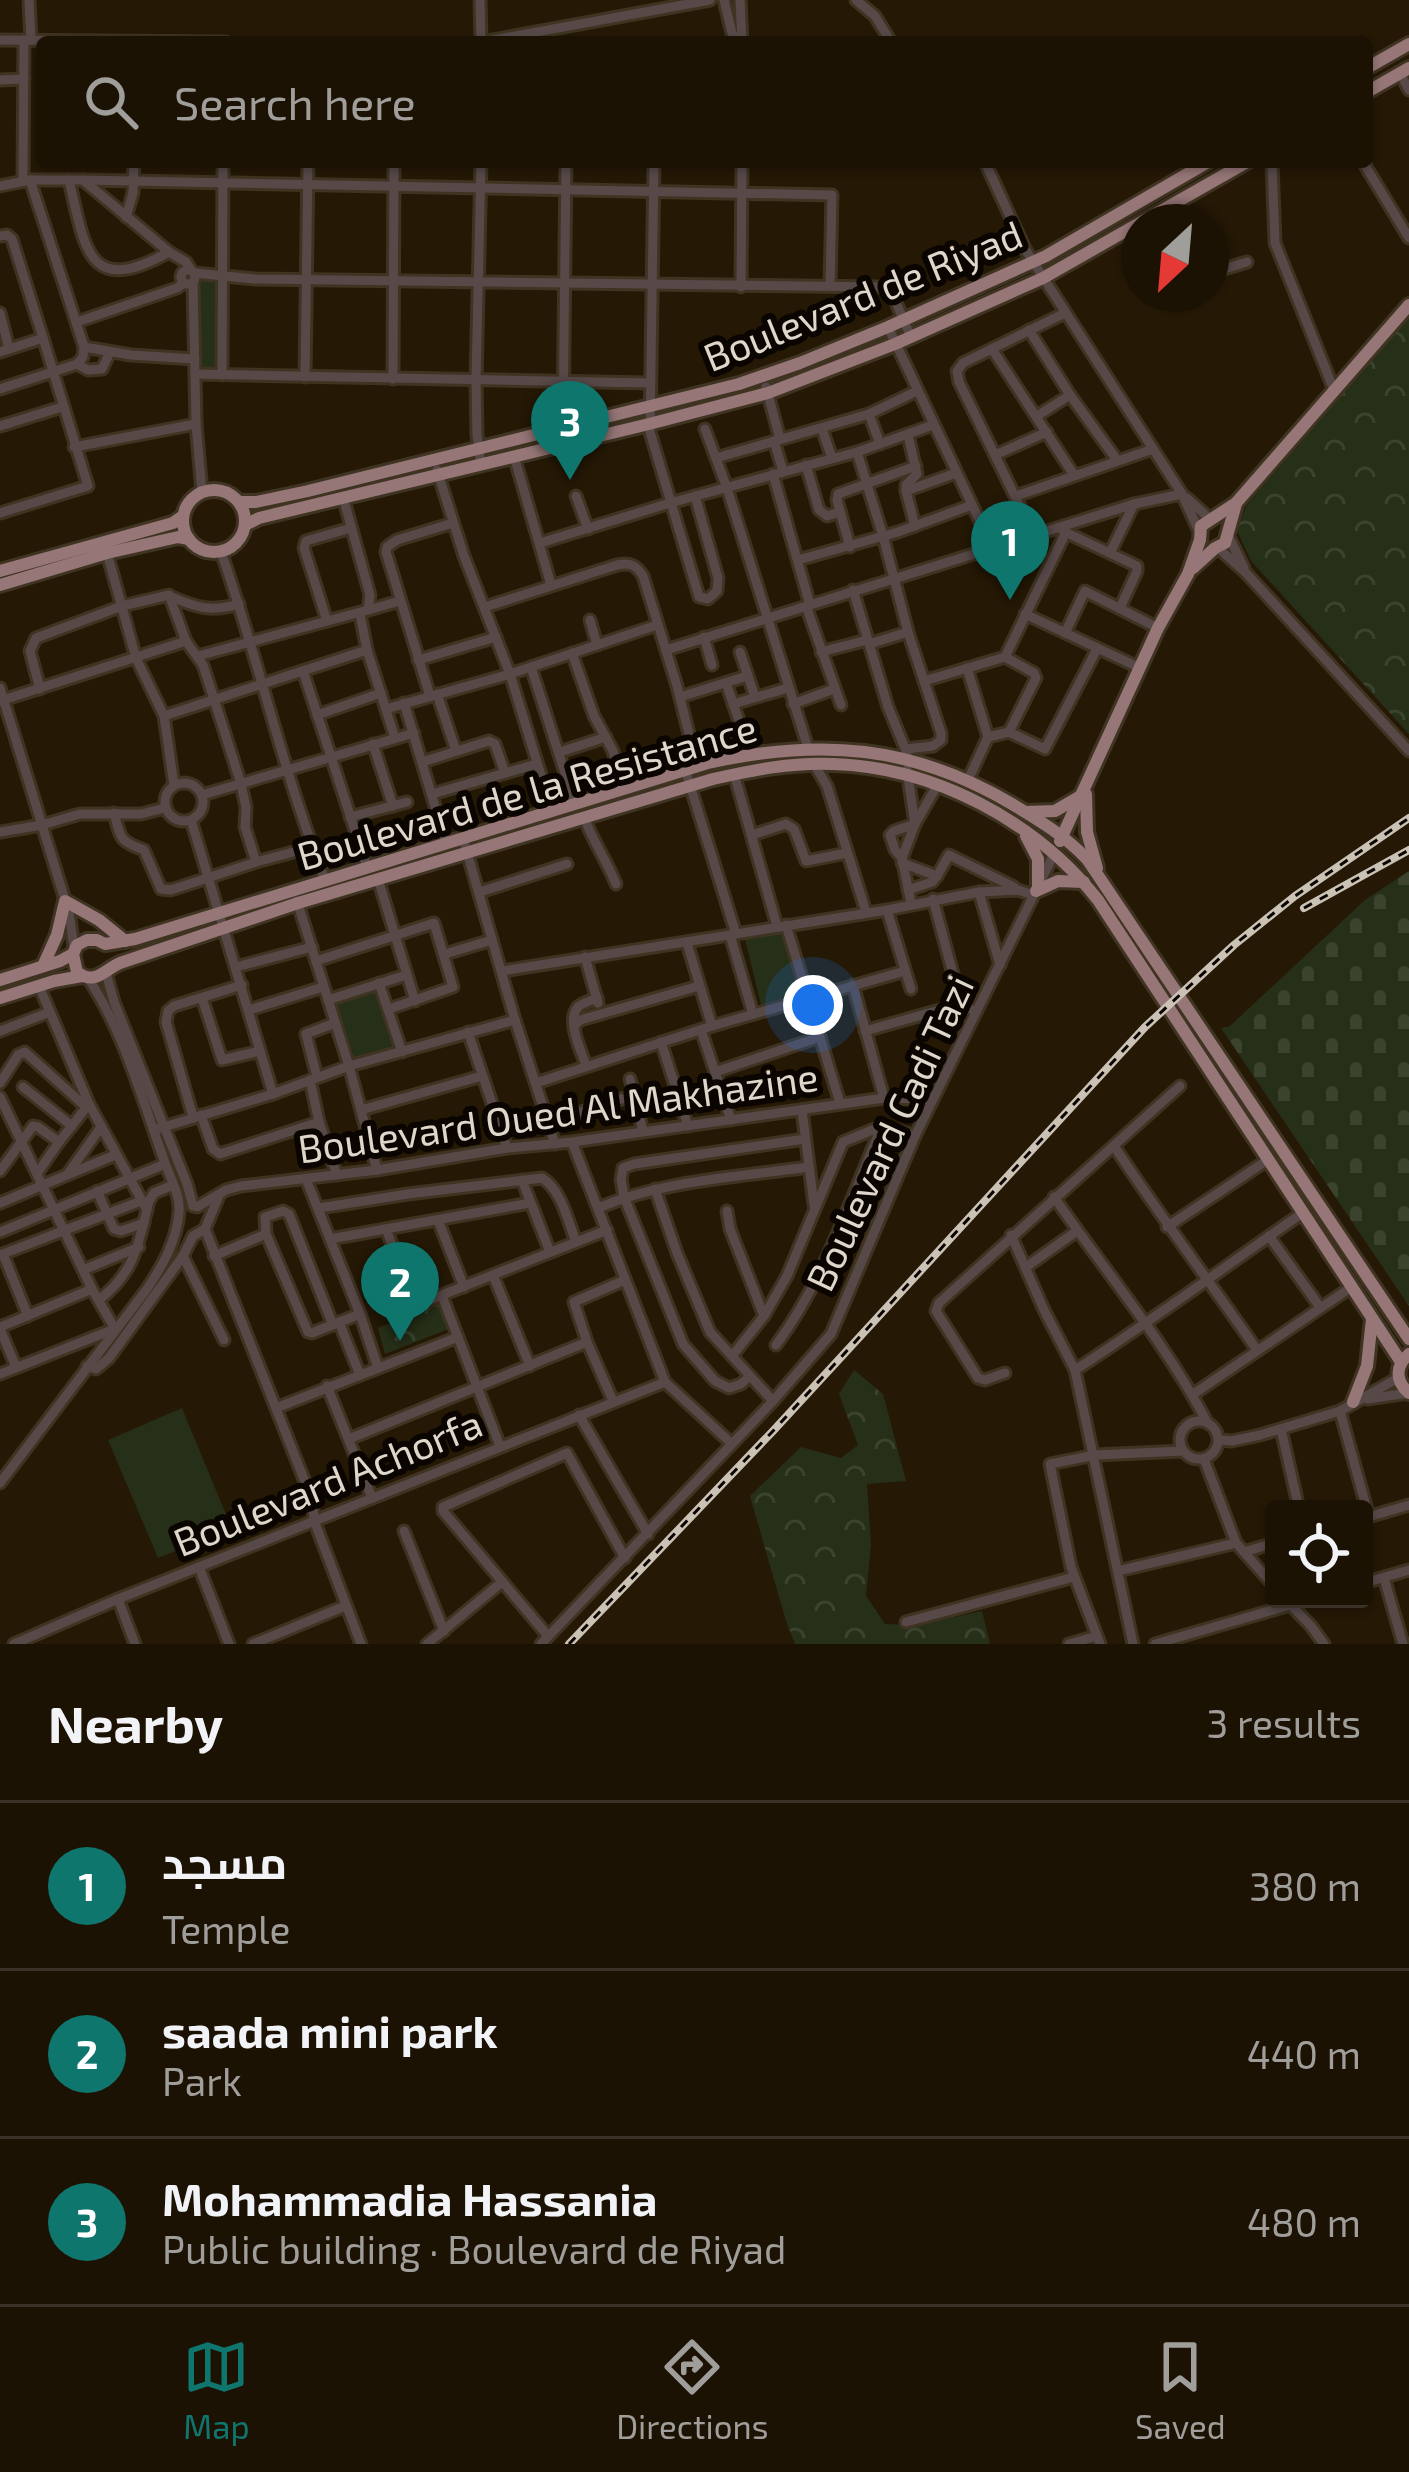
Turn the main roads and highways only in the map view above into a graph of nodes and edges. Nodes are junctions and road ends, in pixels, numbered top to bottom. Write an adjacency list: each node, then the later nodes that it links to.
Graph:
1 (1409, 44): 2 (main road)
2 (1373, 65)
3 (1404, 71): 4 (main road)
4 (1373, 89)
5 (1198, 168): 10 (main road, Boulevard de Riyad)
6 (1237, 168): 7 (main road, Boulevard de Riyad)
7 (1180, 204)
8 (1121, 237): 14 (main road, Boulevard de Riyad)
9 (1409, 305): 11 (main road)
10 (240, 502): 12 (main road); 14 (main road)
11 (1236, 503): 13 (main road); 15 (main road)
12 (183, 516): 17 (main road); 19 (main road)
13 (1211, 519): 15 (main road); 16 (main road)
14 (245, 525): 17 (main road)
15 (1228, 532): 18 (main road)
16 (1200, 536): 18 (main road); 20 (main road, Boulevard Cadi Tazi)
17 (188, 539): 21 (main road)
18 (1216, 548): 20 (main road, Boulevard Cadi Tazi)
19 (0, 571)
20 (1188, 574): 22 (main road, Boulevard Cadi Tazi)
21 (0, 586)
22 (1083, 791): 24 (main road); 26 (main road, Boulevard Cadi Tazi); 29 (main road)
23 (579, 810): 24 (main road, Boulevard de la Resistance); 25 (main road, Boulevard de la Resistance); 27 (main road, Boulevard de la Resistance); 27 (main road, Boulevard de la Resistance)
24 (1026, 812): 26 (main road, Boulevard de la Resistance)
25 (1022, 830): 28 (main road, Boulevard de la Resistance); 30 (main road)
26 (1062, 837): 28 (main road, Boulevard Cadi Tazi); 29 (main road, Boulevard de la Resistance)
27 (465, 845): 31 (main road, Boulevard de la Resistance); 31 (main road, Boulevard de la Resistance)
28 (1054, 853): 30 (main road, Boulevard de la Resistance)
29 (1100, 874): 42 (main road, Boulevard de la Resistance)
30 (1084, 882): 41 (main road, Boulevard de la Resistance)
31 (296, 897): 32 (main road, Boulevard de la Resistance)
32 (222, 920): 33 (main road, Boulevard de la Resistance); 37 (main road, Boulevard de la Resistance)
33 (125, 941): 34 (main road, Boulevard de la Resistance); 36 (main road)
34 (98, 942): 35 (main road); 37 (main road)
35 (73, 952): 36 (main road); 38 (main road)
36 (43, 967): 39 (main road)
37 (108, 970): 38 (main road)
38 (85, 977): 40 (main road)
39 (0, 980)
40 (0, 998)
41 (1372, 1318): 43 (main road, Boulevard de la Resistance); 45 (main road)
42 (1409, 1339)
43 (1405, 1358): 44 (main road)
44 (1408, 1393)
45 (1354, 1402)

